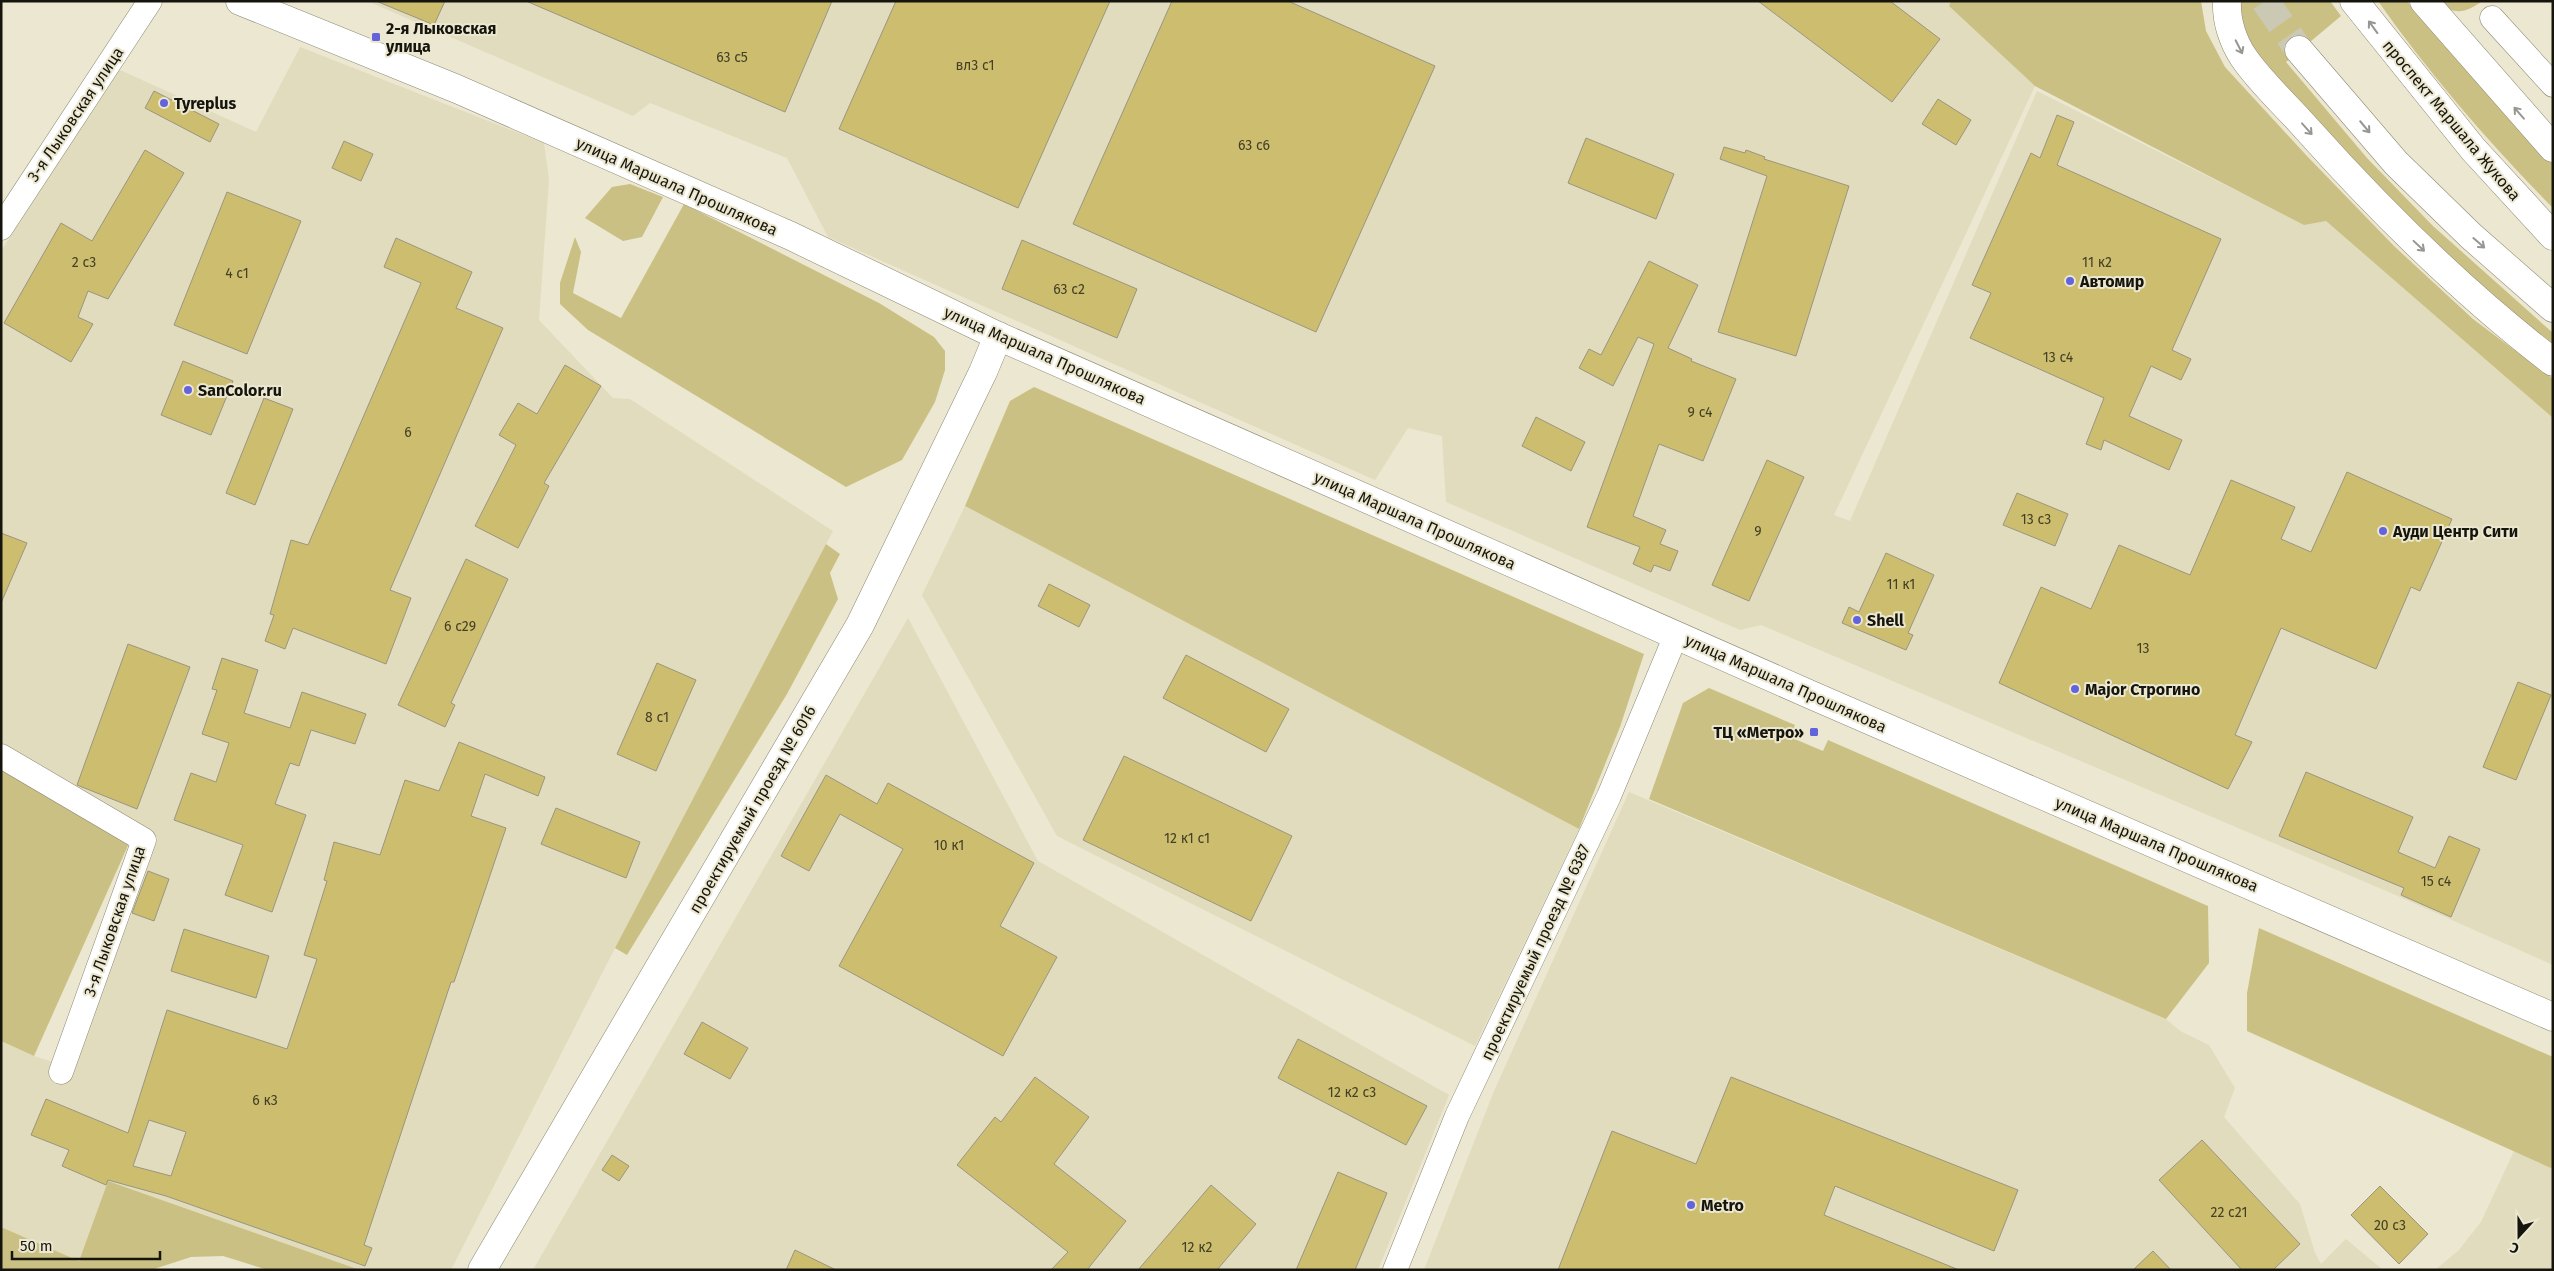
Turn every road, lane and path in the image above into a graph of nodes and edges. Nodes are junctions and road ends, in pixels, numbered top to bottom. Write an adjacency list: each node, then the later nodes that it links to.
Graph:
1 (150, 1): 11 (street, 3-я Лыковская улица)
2 (240, 1): 6 (main road, улица Маршала Прошлякова)
3 (2227, 1): 15 (main road, one-way to 15)
4 (2354, 1): 12 (main road, проспект Маршала Жукова, one-way to 4)
5 (2424, 1): 10 (main road, one-way to 5)
6 (270, 9): 14 (main road, улица Маршала Прошлякова)
7 (2492, 18): 9 (street)
8 (2299, 50): 13 (main road, one-way to 13)
9 (2553, 85)
10 (2553, 148)
11 (1, 228)
12 (2553, 236)
13 (2553, 308)
14 (998, 336): 16 (main road, улица Маршала Прошлякова); 20 (main road, проектируемый проезд № 6016)
15 (2553, 362)
16 (1676, 635): 18 (main road, улица Маршала Прошлякова); 21 (street, проектируемый проезд № 6387)
17 (1, 756): 19 (street, 3-я Лыковская улица)
18 (2553, 1018)
19 (61, 1072)
20 (482, 1270)
21 (1395, 1270)

